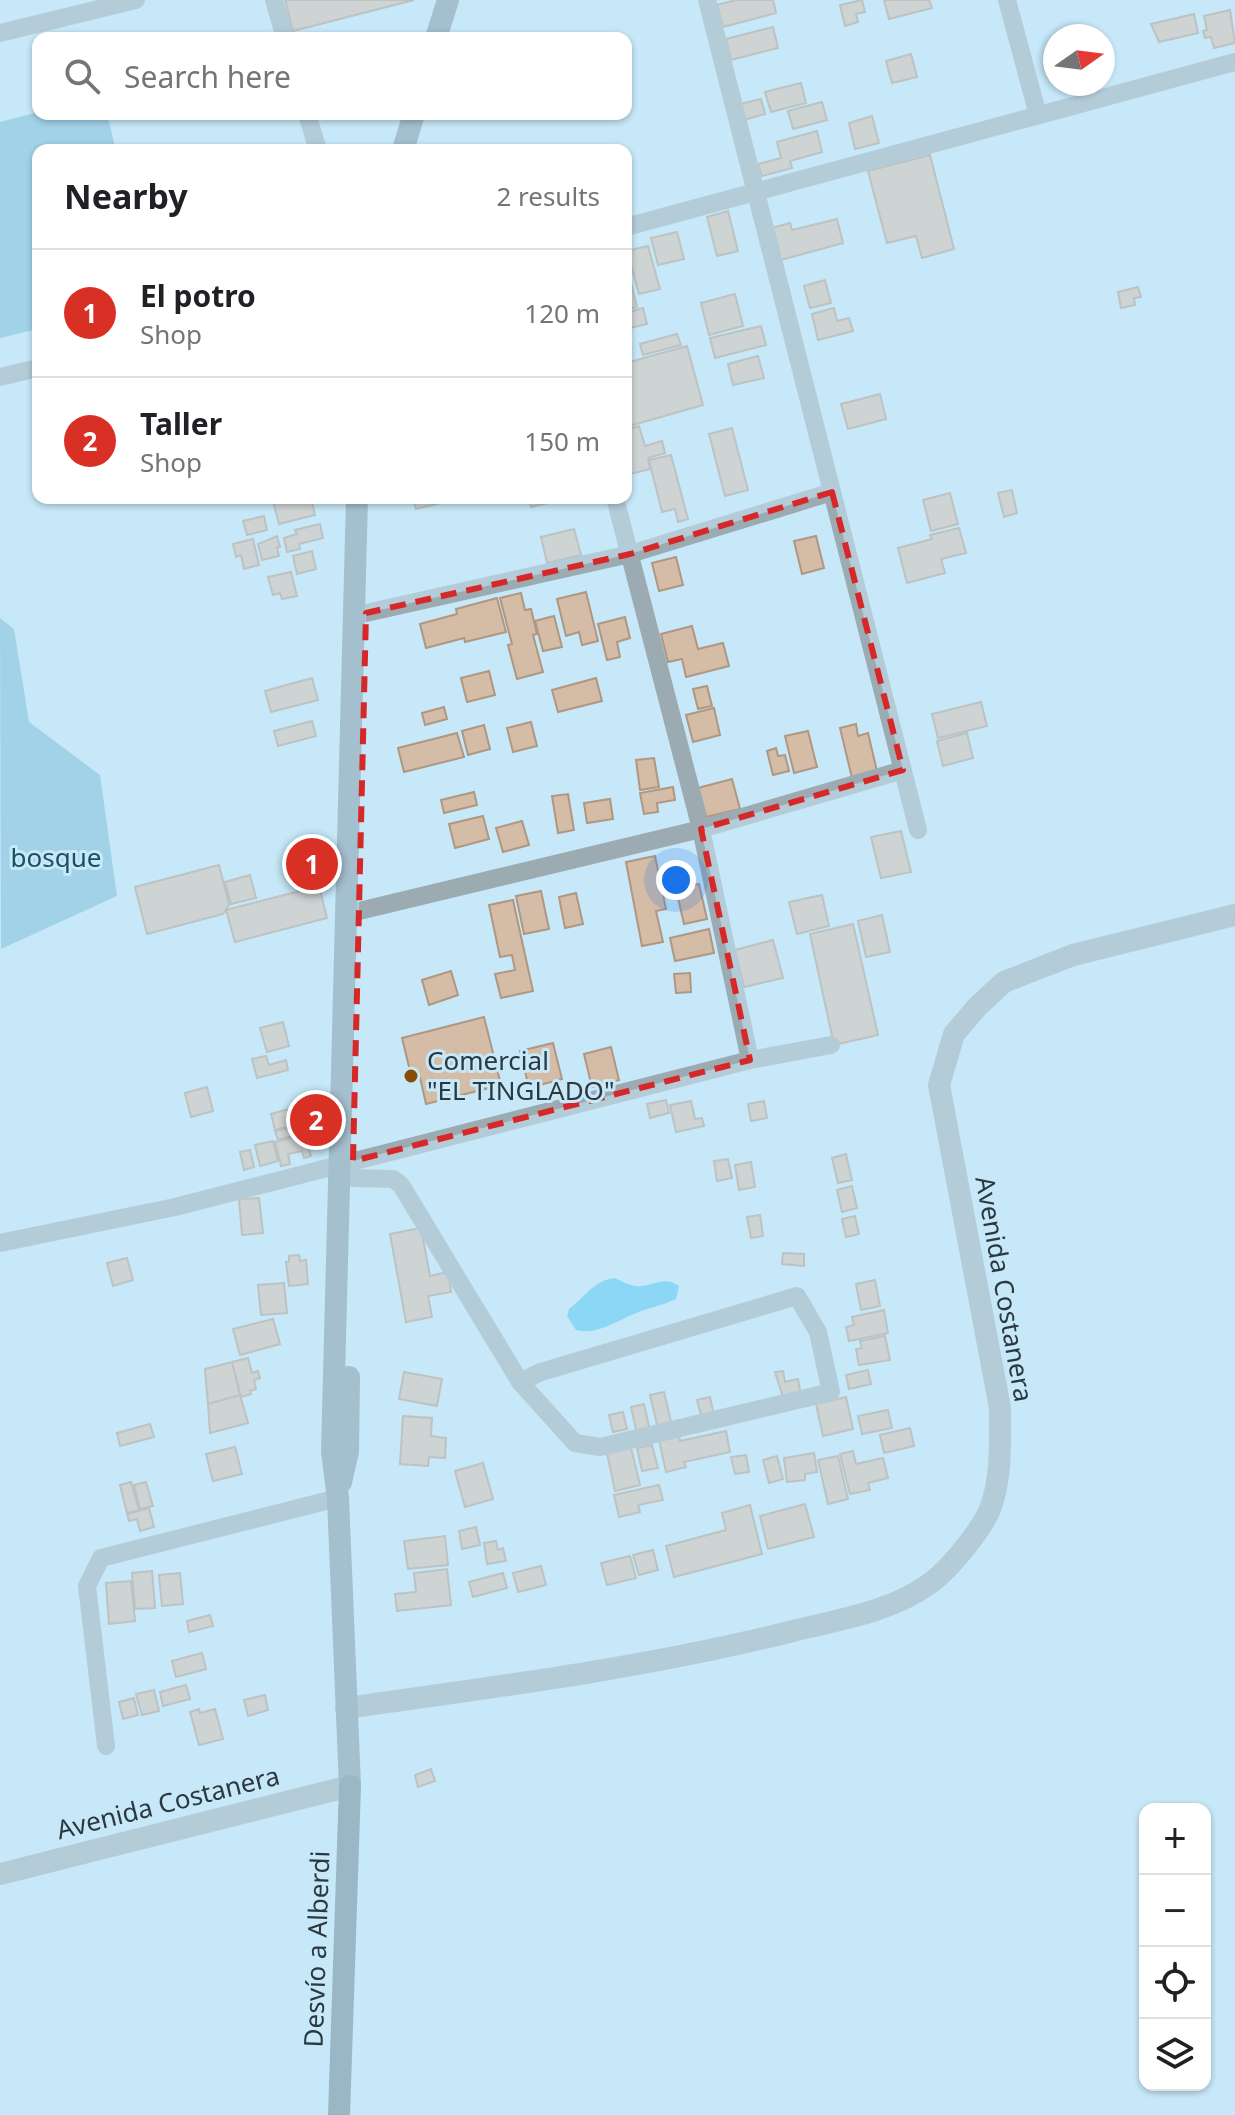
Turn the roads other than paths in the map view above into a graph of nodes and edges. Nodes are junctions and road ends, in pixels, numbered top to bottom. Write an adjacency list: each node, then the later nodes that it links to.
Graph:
1 (136, 0): 10 (street)
2 (274, 0): 7 (street)
3 (448, 0): 8 (main road)
4 (458, 0): 9 (main road)
5 (707, 0): 19 (street)
6 (1007, 0): 12 (street)
7 (283, 32)
8 (438, 32)
9 (449, 32)
10 (0, 33)
11 (1235, 62): 12 (street)
12 (1038, 115): 19 (street)
13 (309, 120): 16 (street)
14 (412, 120): 17 (main road)
15 (423, 120): 18 (main road)
16 (316, 144)
17 (405, 144)
18 (417, 144)
19 (756, 192): 20 (street); 23 (street)
20 (632, 225)
21 (32, 369): 22 (street)
22 (0, 377)
23 (832, 492): 27 (street); 29 (street)
24 (357, 504): 36 (main road)
25 (369, 504): 28 (main road)
26 (617, 504): 27 (street)
27 (630, 554): 28 (street); 30 (street)
28 (366, 613): 32 (main road)
29 (903, 770): 30 (street); 31 (street)
30 (701, 829): 32 (street); 35 (street)
31 (918, 830)
32 (359, 911): 36 (main road)
33 (1235, 915): 40 (street, Avenida Costanera)
34 (831, 1045): 35 (street)
35 (750, 1060): 36 (street)
36 (349, 1168): 37 (street); 38 (street); 39 (main road)
37 (0, 1243)
38 (520, 1382): 38 (street)
39 (338, 1498): 40 (main road); 41 (street)
40 (346, 1708): 42 (main road)
41 (106, 1746)
42 (350, 1786): 43 (street, Avenida Costanera); 44 (main road, Desvío a Alberdi)
43 (0, 1874)
44 (339, 2115)

